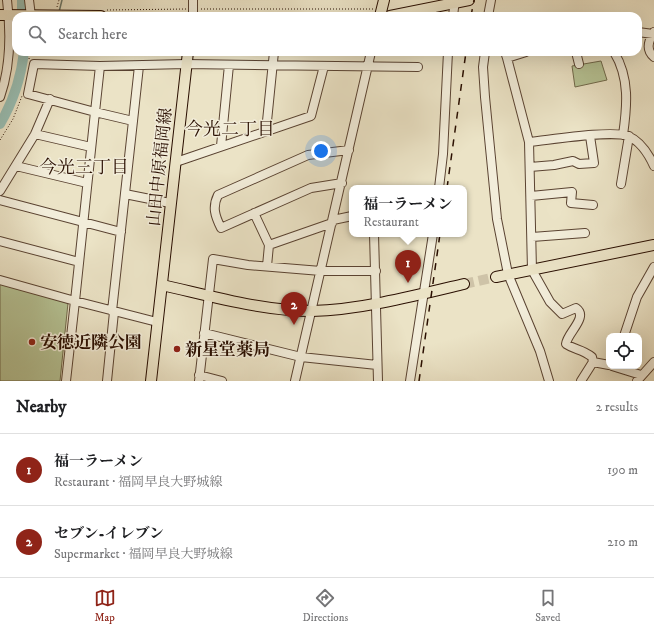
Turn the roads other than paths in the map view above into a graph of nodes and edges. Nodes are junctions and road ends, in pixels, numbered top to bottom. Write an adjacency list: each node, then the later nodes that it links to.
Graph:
1 (6, 0): 12 (street)
2 (29, 0): 7 (street)
3 (384, 0): 8 (main road)
4 (469, 0): 6 (main road)
5 (490, 0): 11 (street)
6 (455, 1): 9 (main road); 10 (street)
7 (30, 12)
8 (381, 12)
9 (407, 12)
10 (454, 12)
11 (488, 12)
12 (7, 16): 24 (street)
13 (642, 32): 14 (street)
14 (653, 33): 23 (street)
15 (187, 56): 25 (main road, 山田中原福岡線)
16 (273, 56): 30 (street)
17 (370, 56): 32 (street)
18 (448, 56): 53 (street)
19 (484, 56): 78 (street)
20 (506, 56): 42 (street)
21 (577, 56): 26 (street)
22 (616, 56): 41 (street)
23 (654, 57)
24 (4, 64): 34 (street)
25 (186, 64): 27 (street); 29 (street); 47 (main road, 山田中原福岡線)
26 (579, 64)
27 (229, 65): 30 (street); 43 (street)
28 (100, 66): 29 (street); 35 (street); 36 (street)
29 (139, 66): 37 (street)
30 (272, 66): 31 (street); 38 (street)
31 (324, 66): 32 (street); 38 (street)
32 (368, 66): 33 (street); 45 (street)
33 (418, 66)
34 (0, 97)
35 (50, 99): 36 (street); 39 (street)
36 (95, 112): 37 (street); 44 (street)
37 (134, 121): 55 (street)
38 (266, 131): 43 (street)
39 (35, 134): 44 (street); 48 (street)
40 (590, 136): 41 (street); 42 (street); 49 (street)
41 (626, 136): 46 (street); 52 (street)
42 (529, 142): 49 (street)
43 (222, 146): 47 (street)
44 (91, 147): 50 (street)
45 (349, 150): 51 (street); 60 (street)
46 (653, 159)
47 (176, 162): 59 (main road, 山田中原福岡線)
48 (16, 166): 50 (street); 54 (street)
49 (530, 167): 56 (street)
50 (87, 183): 62 (street)
51 (342, 183): 60 (street); 63 (street)
52 (621, 184)
53 (439, 185)
54 (0, 192)
55 (125, 194): 59 (street); 64 (street)
56 (531, 196): 58 (street); 68 (street)
57 (0, 200): 62 (street)
58 (588, 202)
59 (170, 203): 82 (main road, 山田中原福岡線)
60 (254, 213): 70 (street)
61 (349, 217): 63 (street)
62 (83, 222): 64 (street); 72 (street)
63 (333, 222): 70 (street); 77 (street)
64 (121, 232): 87 (street)
65 (585, 233): 68 (street)
66 (374, 237): 76 (street)
67 (433, 237): 83 (street)
68 (532, 238): 75 (street)
69 (0, 241): 72 (street)
70 (269, 245): 73 (street)
71 (654, 245): 75 (main road)
72 (79, 262): 85 (street)
73 (267, 266): 77 (street); 84 (street)
74 (654, 267): 91 (street)
75 (532, 270): 78 (main road); 93 (street)
76 (376, 271): 77 (street); 86 (street)
77 (321, 272): 88 (street)
78 (508, 274): 79 (main road); 107 (street)
79 (496, 277)
80 (0, 280): 85 (street)
81 (464, 284): 83 (main road)
82 (162, 285): 84 (main road); 89 (main road, 山田中原福岡線)
83 (424, 294): 86 (main road); 106 (street)
84 (208, 295): 88 (main road); 90 (street)
85 (75, 301): 87 (street); 100 (street)
86 (377, 302): 88 (main road); 96 (street)
87 (113, 311): 89 (street); 101 (street)
88 (311, 311): 92 (street)
89 (157, 322): 102 (main road, 山田中原福岡線)
90 (204, 333): 92 (street); 98 (street)
91 (625, 333)
92 (301, 357): 96 (street); 104 (street)
93 (593, 362): 95 (street); 108 (street)
94 (654, 362): 99 (street)
95 (606, 364)
96 (377, 365): 105 (street)
97 (619, 369): 99 (street)
98 (199, 378): 103 (street)
99 (639, 379)
100 (66, 381)
101 (107, 381)
102 (152, 381)
103 (222, 381)
104 (295, 381)
105 (378, 381)
106 (410, 381)
107 (549, 381)
108 (582, 381)

